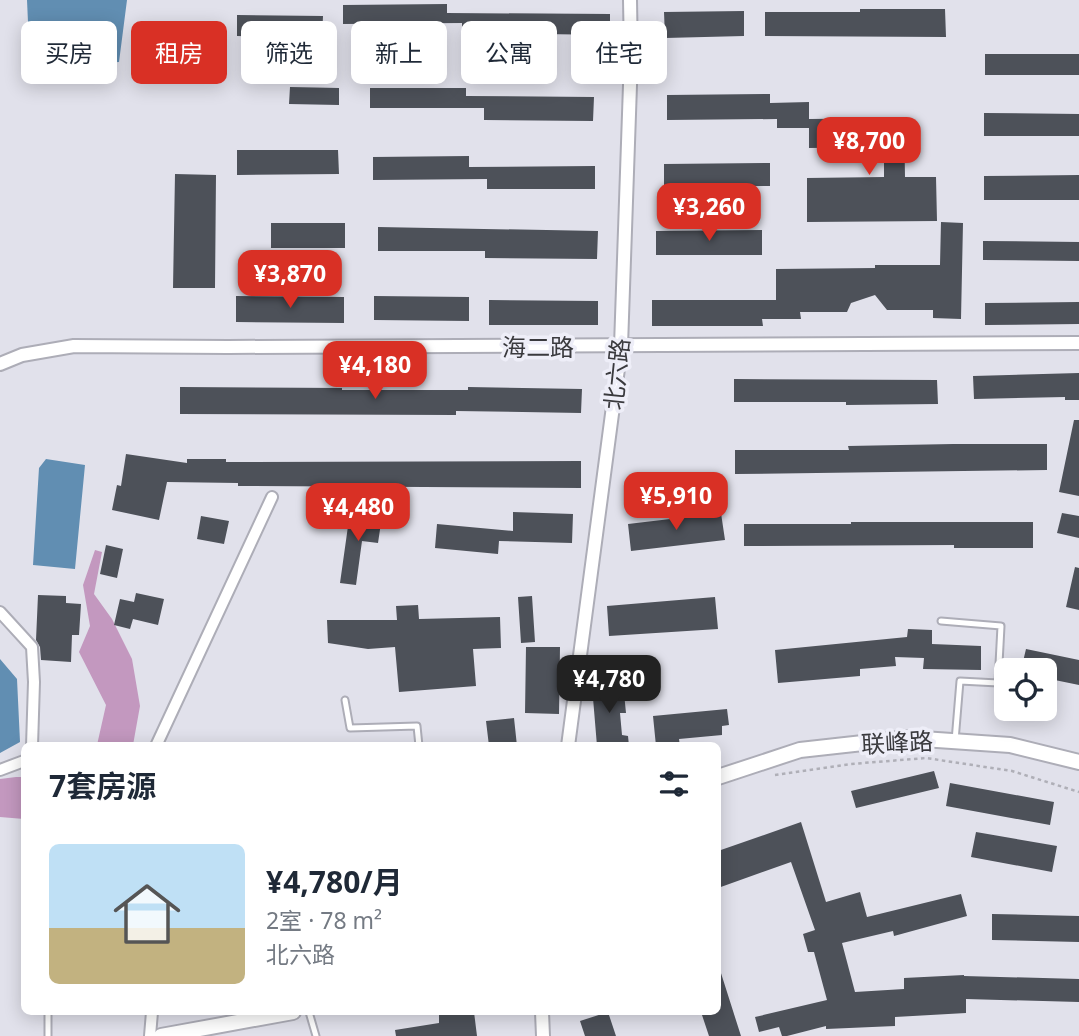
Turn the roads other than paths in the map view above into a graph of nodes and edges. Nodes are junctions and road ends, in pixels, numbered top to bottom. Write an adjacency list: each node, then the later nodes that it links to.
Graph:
1 (630, 0): 3 (street, 北六路)
2 (1079, 343): 3 (street, 海二路)
3 (621, 346): 4 (street, 海二路); 13 (street, 北六路)
4 (0, 364)
5 (272, 497): 11 (street)
6 (0, 612): 10 (street)
7 (941, 621): 9 (lane)
8 (345, 700): 12 (lane)
9 (955, 741): 15 (main road, 联峰路); 17 (main road, 联峰路)
10 (32, 742)
11 (158, 742)
12 (418, 742)
13 (569, 742)
14 (21, 762): 16 (street)
15 (1079, 762)
16 (0, 770)
17 (721, 776)
18 (48, 1015): 23 (lane)
19 (152, 1015): 24 (street)
20 (276, 1015): 25 (main road)
21 (310, 1015): 26 (lane)
22 (542, 1015): 27 (street)
23 (48, 1036)
24 (150, 1036)
25 (161, 1036)
26 (316, 1036)
27 (543, 1036)

